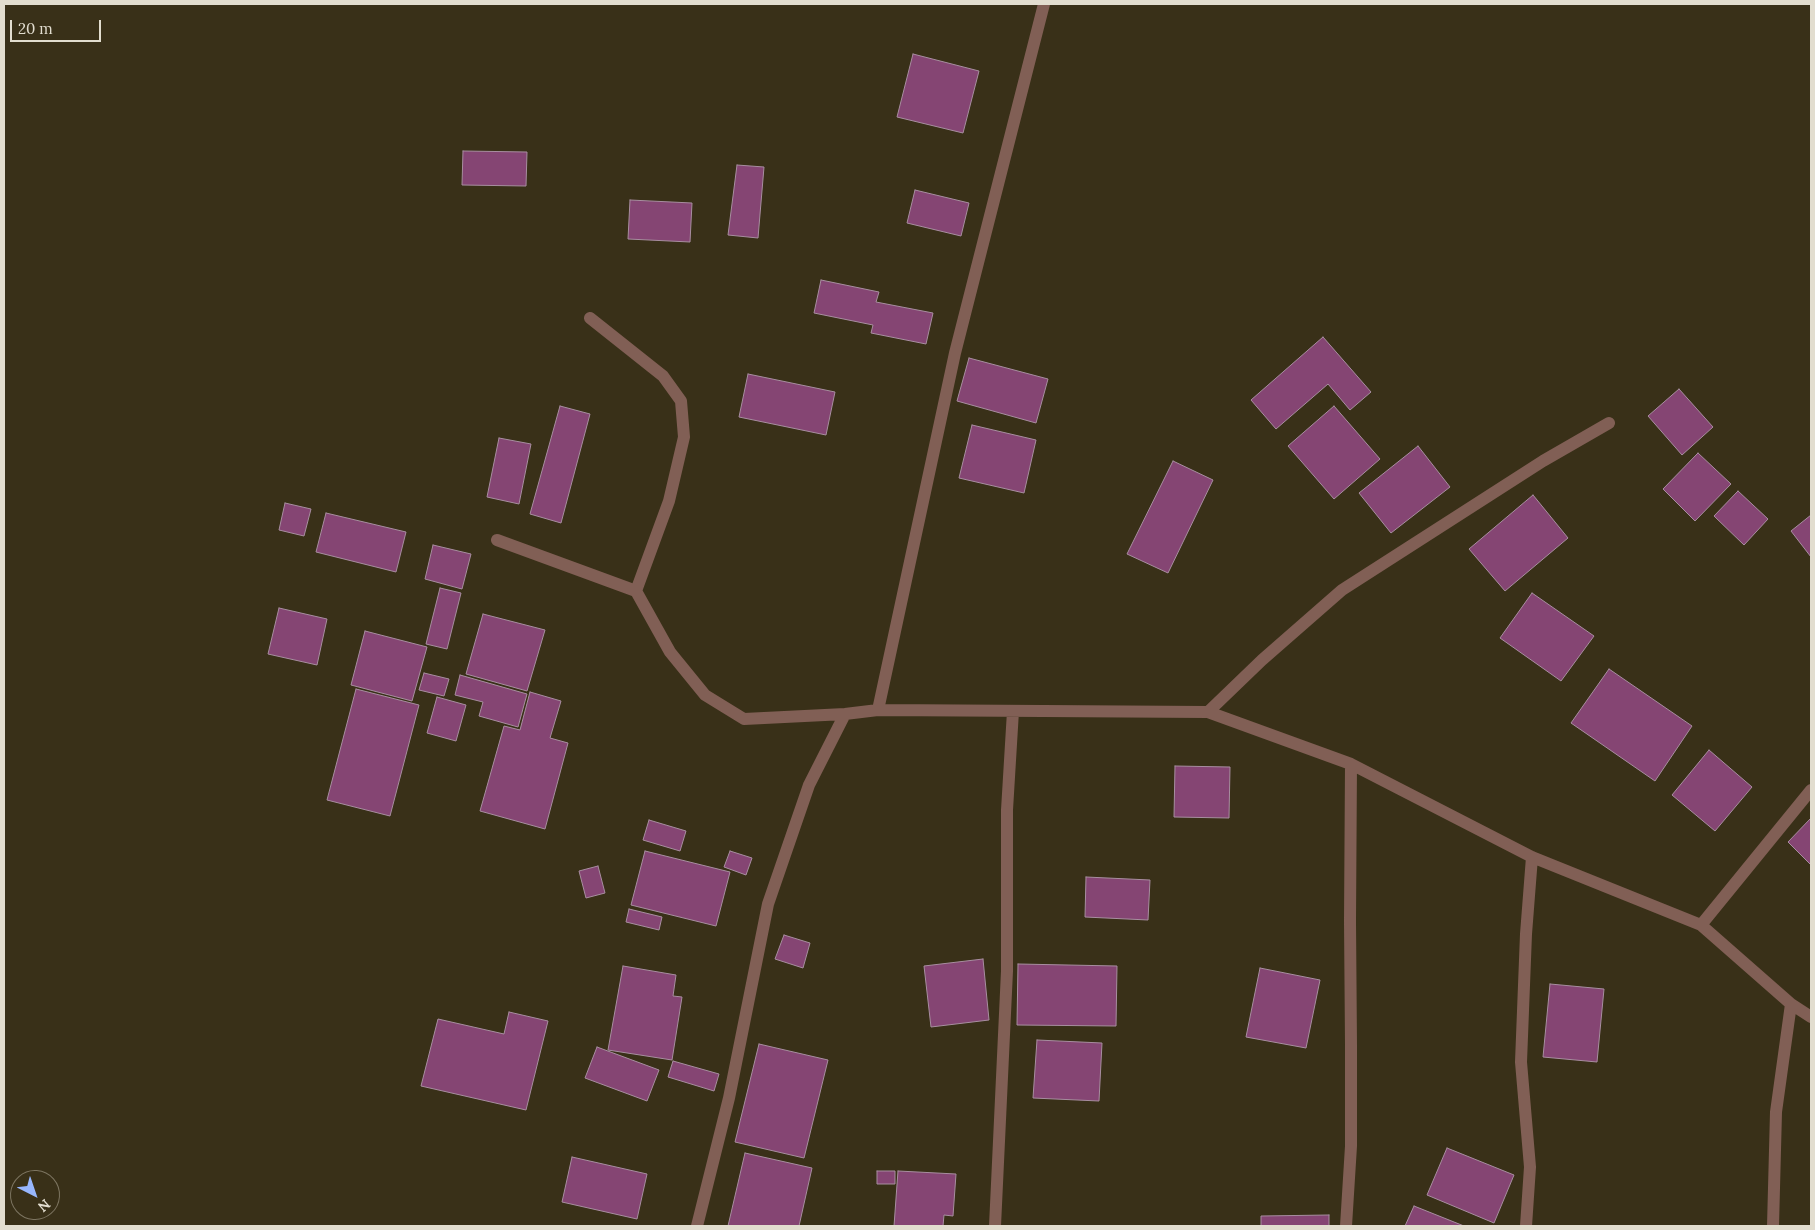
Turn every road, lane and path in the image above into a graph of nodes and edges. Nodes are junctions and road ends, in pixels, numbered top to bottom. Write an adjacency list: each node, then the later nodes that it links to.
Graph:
1 (1044, 4): 6 (street)
2 (590, 318): 5 (street)
3 (1609, 423): 8 (street)
4 (497, 540): 5 (street)
5 (636, 591): 9 (street)
6 (878, 710): 7 (street); 9 (street)
7 (1012, 710): 8 (street); 17 (street)
8 (1208, 712): 10 (street)
9 (845, 714): 16 (street)
10 (1351, 764): 12 (street); 18 (street)
11 (1811, 790): 13 (street)
12 (1532, 857): 13 (street); 19 (street)
13 (1701, 924): 14 (street)
14 (1791, 1004): 15 (street); 20 (street)
15 (1811, 1017)
16 (697, 1226)
17 (995, 1226)
18 (1346, 1226)
19 (1526, 1226)
20 (1773, 1226)

